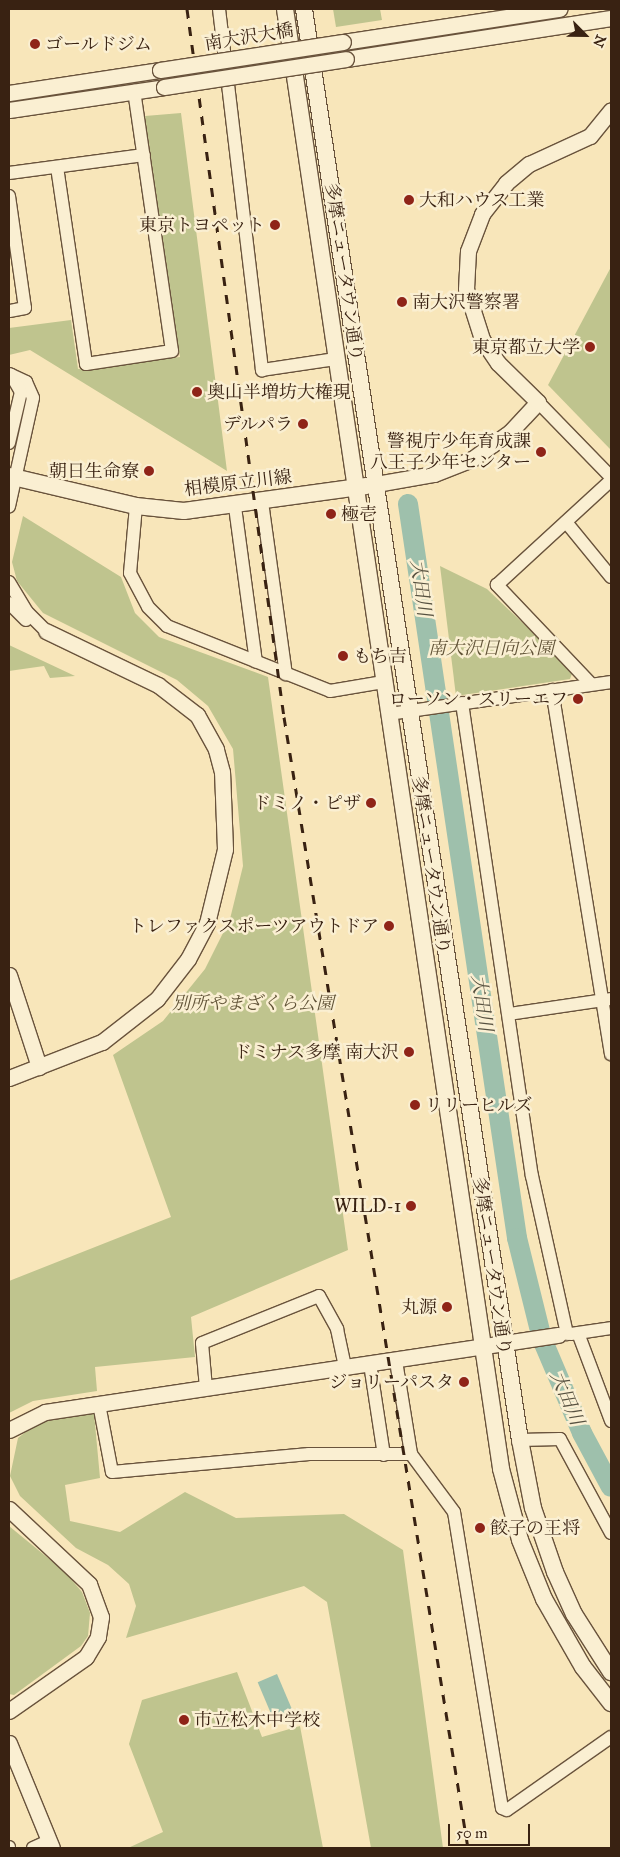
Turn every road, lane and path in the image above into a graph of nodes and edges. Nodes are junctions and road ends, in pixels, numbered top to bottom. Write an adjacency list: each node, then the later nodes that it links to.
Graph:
1 (219, 9): 9 (street)
2 (285, 9): 8 (main road, 多摩ニュータウン通り)
3 (304, 9): 25 (main road, 多摩ニュータウン通り)
4 (558, 9): 11 (street, 南大沢大橋, bridge)
5 (606, 9): 6 (street)
6 (611, 14)
7 (611, 18): 10 (street, 南大沢大橋, bridge)
8 (292, 59): 9 (street); 19 (main road, 多摩ニュータウン通り)
9 (227, 69): 19 (street)
10 (134, 91): 12 (street, 南大沢大橋); 14 (street)
11 (9, 93)
12 (9, 110)
13 (611, 110): 21 (street)
14 (144, 154): 15 (street); 15 (street)
15 (57, 166): 16 (street)
16 (9, 173)
17 (9, 196): 18 (street)
18 (9, 311)
19 (336, 359): 26 (main road, 多摩ニュータウン通り)
20 (10, 375): 22 (street); 23 (street)
21 (538, 402): 24 (street); 25 (street)
22 (9, 443)
23 (12, 477): 28 (street); 29 (main road, 相模原立川線)
24 (611, 479): 31 (street)
25 (376, 484): 26 (main road, 相模原立川線); 43 (main road, 多摩ニュータウン通り)
26 (355, 487): 27 (main road, 相模原立川線); 38 (main road, 多摩ニュータウン通り)
27 (262, 502): 30 (main road, 相模原立川線); 37 (street)
28 (9, 506)
29 (136, 506): 30 (main road, 相模原立川線); 36 (street)
30 (235, 507): 36 (street)
31 (566, 522): 32 (street); 40 (street)
32 (611, 577)
33 (9, 582): 35 (street)
34 (9, 603): 35 (street)
35 (46, 631): 49 (street)
36 (256, 662): 37 (street)
37 (286, 674): 38 (street)
38 (383, 682): 44 (main road, 多摩ニュータウン通り)
39 (611, 682): 40 (street)
40 (590, 684): 41 (street)
41 (552, 690): 42 (street); 46 (street)
42 (458, 704): 43 (street); 47 (street)
43 (410, 711): 44 (street); 53 (main road, 多摩ニュータウン通り)
44 (389, 714): 54 (main road, 多摩ニュータウン通り)
45 (9, 975): 49 (street)
46 (607, 1000): 47 (street); 48 (street)
47 (509, 1014): 52 (street)
48 (611, 1054)
49 (39, 1067): 50 (street)
50 (9, 1078)
51 (611, 1328): 52 (street)
52 (568, 1334): 53 (street); 60 (street)
53 (504, 1344): 54 (street); 62 (main road, 多摩ニュータウン通り)
54 (484, 1347): 55 (street); 68 (main road, 多摩ニュータウン通り)
55 (396, 1361): 56 (street); 64 (street)
56 (370, 1364): 57 (street); 63 (street)
57 (345, 1367): 58 (street); 58 (street)
58 (206, 1388): 59 (street)
59 (99, 1404): 61 (street); 63 (street)
60 (611, 1421)
61 (9, 1430)
62 (520, 1440): 66 (street); 67 (main road, 多摩ニュータウン通り)
63 (384, 1454): 64 (street)
64 (411, 1454): 70 (street)
65 (9, 1509): 69 (street)
66 (611, 1533)
67 (611, 1672)
68 (611, 1703)
69 (9, 1711)
70 (611, 1736)
71 (9, 1743): 72 (street)
72 (51, 1845): 73 (street)
73 (34, 1848)

